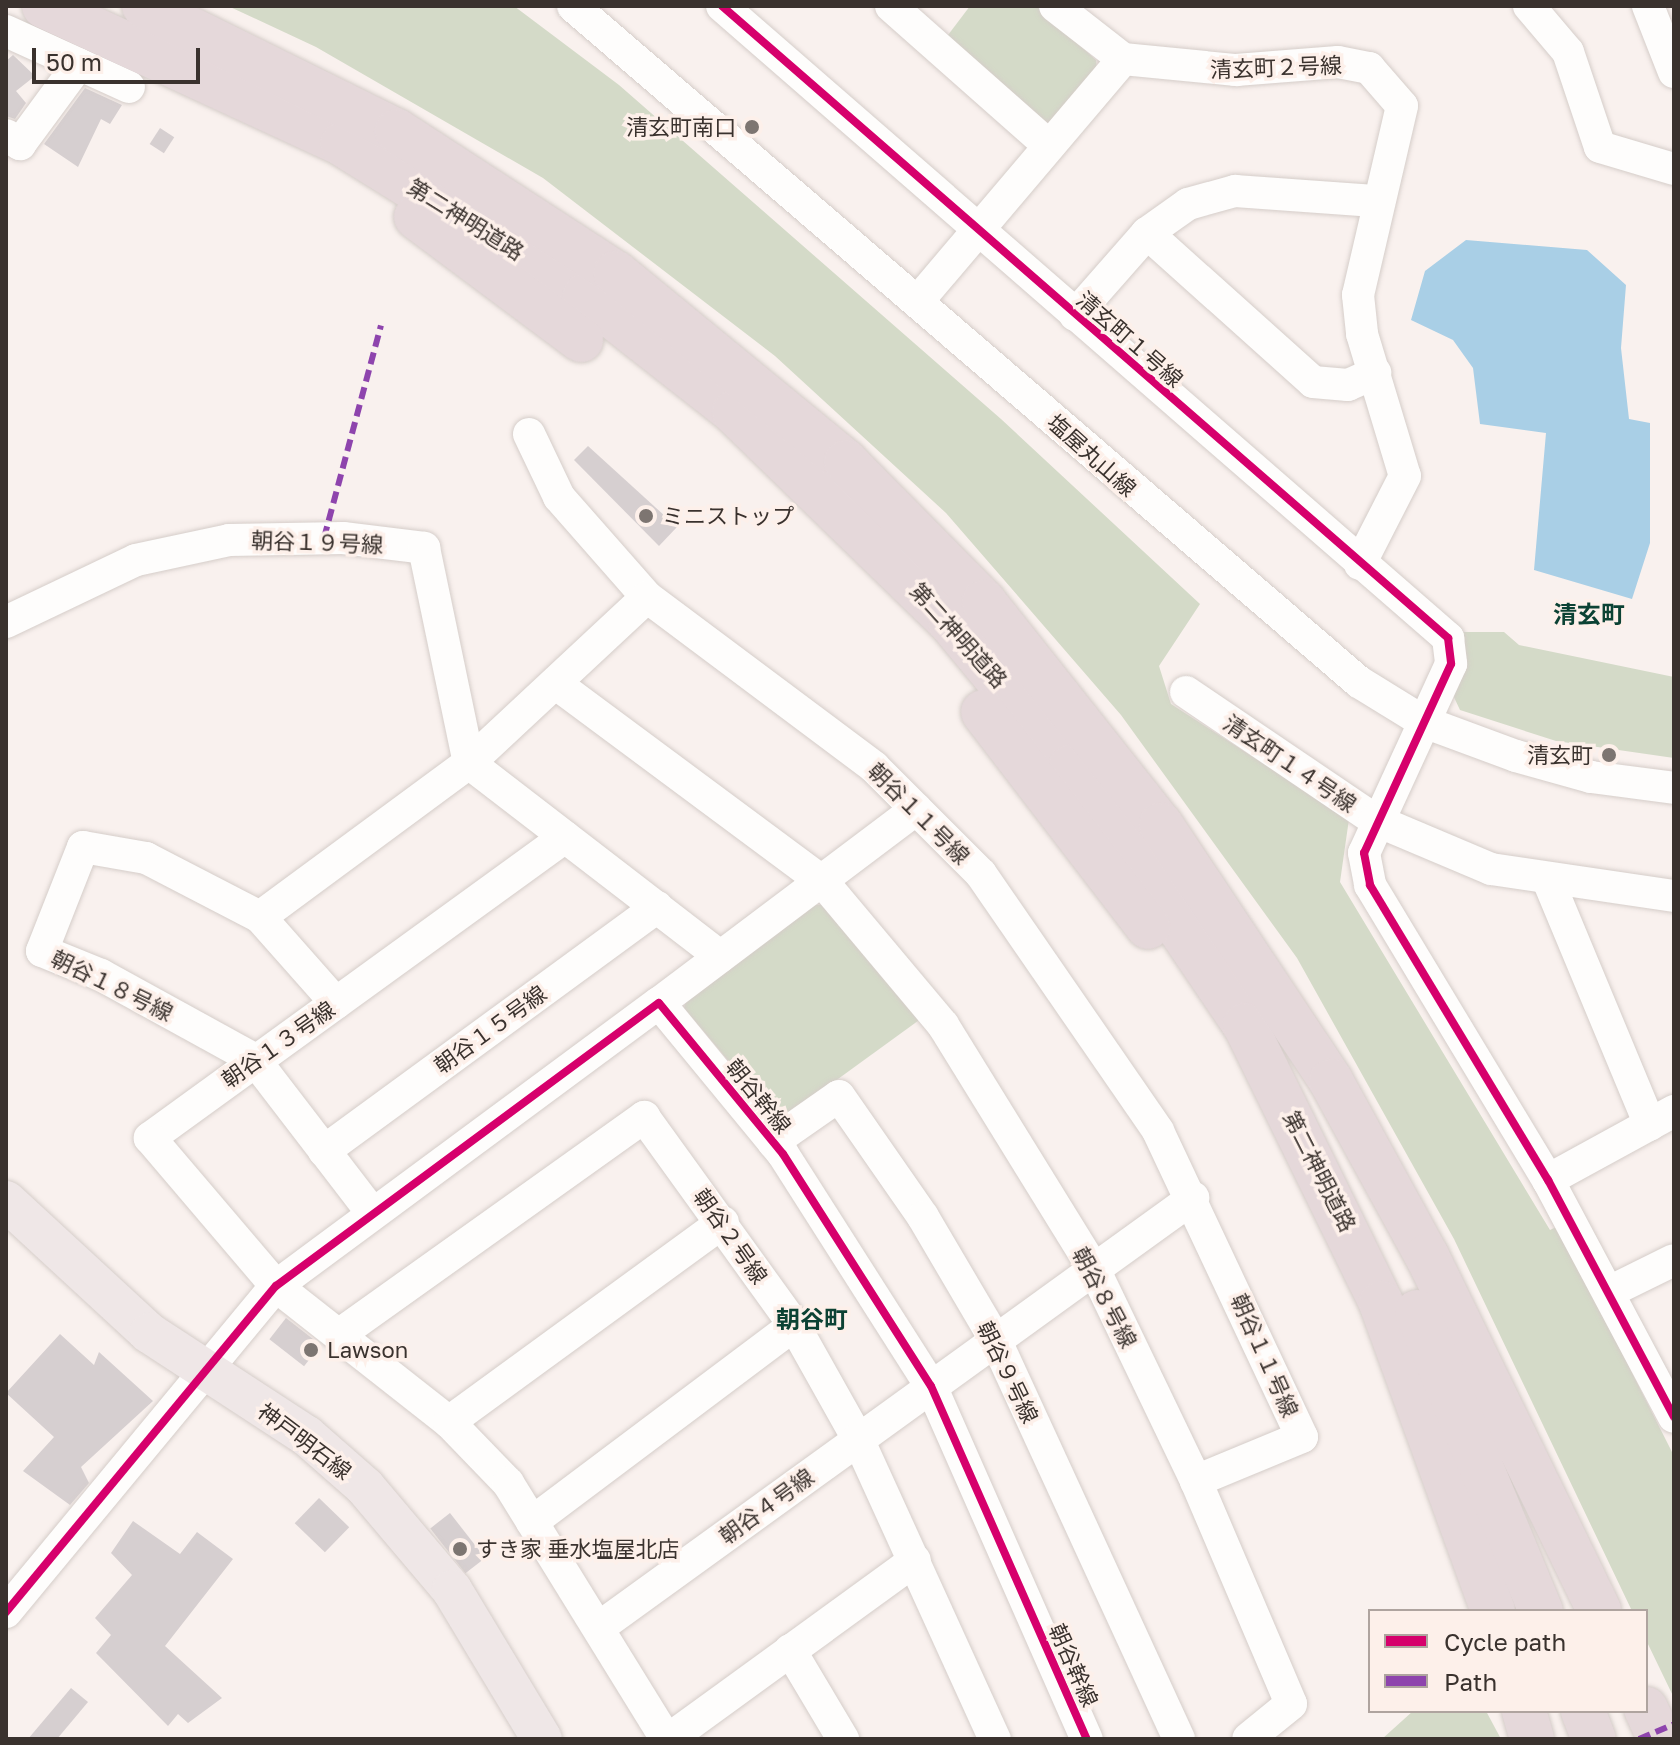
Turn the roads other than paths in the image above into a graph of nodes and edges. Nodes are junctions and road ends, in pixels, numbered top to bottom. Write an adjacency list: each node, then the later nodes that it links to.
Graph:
1 (144, 6): 36 (highway, 第二神明道路)
2 (722, 6): 18 (street, 清玄町１号線)
3 (891, 6): 15 (street)
4 (1055, 6): 10 (street, 清玄町２号線)
5 (1529, 6): 16 (street)
6 (1648, 6): 12 (street)
7 (55, 10): 22 (highway); 59 (highway, 第二神明道路)
8 (594, 11): 20 (street, 塩屋丸山線)
9 (6, 31): 11 (street)
10 (1123, 59): 15 (street); 17 (street, 清玄町２号線)
11 (79, 64): 13 (street); 14 (street)
12 (1674, 72)
13 (129, 87)
14 (6, 135)
15 (1047, 144): 18 (street)
16 (1674, 169)
17 (1375, 201): 19 (street); 23 (street, 清玄町２号線)
18 (978, 229): 20 (street); 21 (street, 清玄町１号線)
19 (1147, 233): 21 (street); 23 (street)
20 (918, 301): 31 (street, 塩屋丸山線)
21 (1075, 315): 25 (street, 清玄町１号線)
22 (581, 340)
23 (1375, 373): 25 (street, 清玄町２号線)
24 (529, 434): 26 (street, 朝谷１１号線)
25 (1360, 564): 31 (street, 清玄町１号線)
26 (647, 597): 28 (street); 34 (street, 朝谷１１号線)
27 (6, 622): 32 (street, 朝谷１９号線)
28 (559, 686): 32 (street); 39 (street, 朝谷８号線)
29 (1186, 692): 35 (street, 清玄町１４号線)
30 (983, 712): 59 (highway)
31 (1424, 722): 33 (street, 塩屋丸山線); 35 (street, 清玄町１号線)
32 (469, 763): 37 (street); 42 (street)
33 (1674, 788)
34 (916, 809): 39 (street); 51 (street, 朝谷１１号線)
35 (1375, 820): 38 (street, 清玄町１４号線); 50 (street, 清玄町１号線)
36 (1161, 825): 73 (highway, 第二神明道路); 74 (highway, 第二神明道路)
37 (565, 837): 41 (street); 44 (street, 朝谷１３号線)
38 (1548, 880): 40 (street, 清玄町１４号線); 47 (street)
39 (823, 882): 43 (street); 56 (street, 朝谷８号線)
40 (1674, 896)
41 (657, 907): 43 (street); 49 (street, 朝谷１５号線)
42 (260, 917): 44 (street, 朝谷１８号線); 46 (street, 朝谷１８号線)
43 (720, 956): 45 (street)
44 (336, 1003): 46 (street, 朝谷１３号線)
45 (659, 1003): 48 (street, 朝谷幹線); 53 (street)
46 (254, 1059): 49 (street); 57 (street, 朝谷１３号線)
47 (1662, 1118): 50 (street)
48 (773, 1142): 62 (street, 朝谷９号線); 64 (street, 朝谷幹線)
49 (324, 1151): 53 (street)
50 (1548, 1180): 58 (street, 清玄町１号線)
51 (1193, 1198): 56 (street, 朝谷４号線); 68 (street, 朝谷１１号線)
52 (6, 1201): 63 (main road, 神戸明石線)
53 (372, 1213): 57 (street)
54 (723, 1222): 60 (street, 朝谷２号線); 61 (street, 朝谷２号線); 66 (street)
55 (1674, 1260): 58 (street)
56 (1096, 1273): 62 (street, 朝谷４号線); 68 (street, 朝谷８号線)
57 (276, 1286): 61 (street); 63 (street)
58 (1609, 1292): 65 (street, 清玄町１号線)
59 (1381, 1303): 72 (highway, 第二神明道路)
60 (794, 1325): 67 (street, 朝谷２号線); 69 (street)
61 (340, 1334): 66 (street)
62 (996, 1341): 64 (street, 朝谷４号線); 86 (street, 朝谷９号線)
63 (209, 1372): 71 (street); 81 (main road, 神戸明石線)
64 (931, 1386): 67 (street, 朝谷４号線); 85 (street, 朝谷幹線)
65 (1674, 1415)
66 (449, 1422): 69 (street)
67 (858, 1439): 70 (street, 朝谷２号線); 76 (street, 朝谷４号線)
68 (1196, 1481): 87 (street, 朝谷８号線)
69 (532, 1522): 76 (street)
70 (915, 1560): 77 (street); 84 (street, 朝谷２号線)
71 (18, 1580): 75 (street)
72 (1492, 1609)
73 (1540, 1609)
74 (1598, 1609)
75 (6, 1612)
76 (601, 1626): 82 (street)
77 (790, 1650): 82 (street); 83 (street)
78 (1525, 1713): 88 (highway)
79 (1584, 1713): 89 (highway)
80 (1648, 1713): 90 (highway)
81 (542, 1739)
82 (667, 1739)
83 (843, 1739)
84 (995, 1739)
85 (1087, 1739)
86 (1179, 1739)
87 (1248, 1739)
88 (1532, 1739)
89 (1594, 1739)
90 (1660, 1739)

